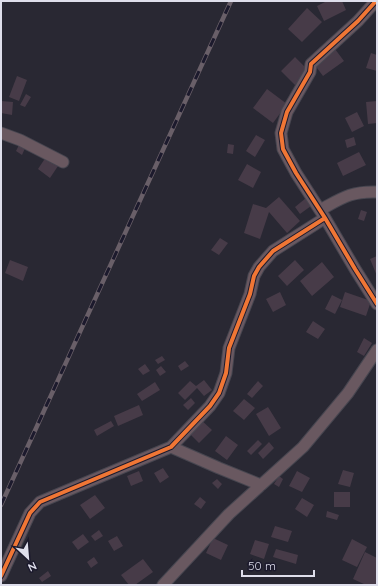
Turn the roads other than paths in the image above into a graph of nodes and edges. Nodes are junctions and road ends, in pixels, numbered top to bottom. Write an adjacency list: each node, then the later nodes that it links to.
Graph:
1 (376, 1): 5 (street)
2 (1, 133): 3 (street)
3 (63, 162)
4 (377, 192): 5 (street)
5 (323, 214): 6 (street); 8 (street)
6 (377, 304)
7 (377, 350): 9 (street)
8 (171, 447): 9 (street); 10 (street)
9 (261, 485): 11 (street)
10 (1, 576)
11 (167, 584)

